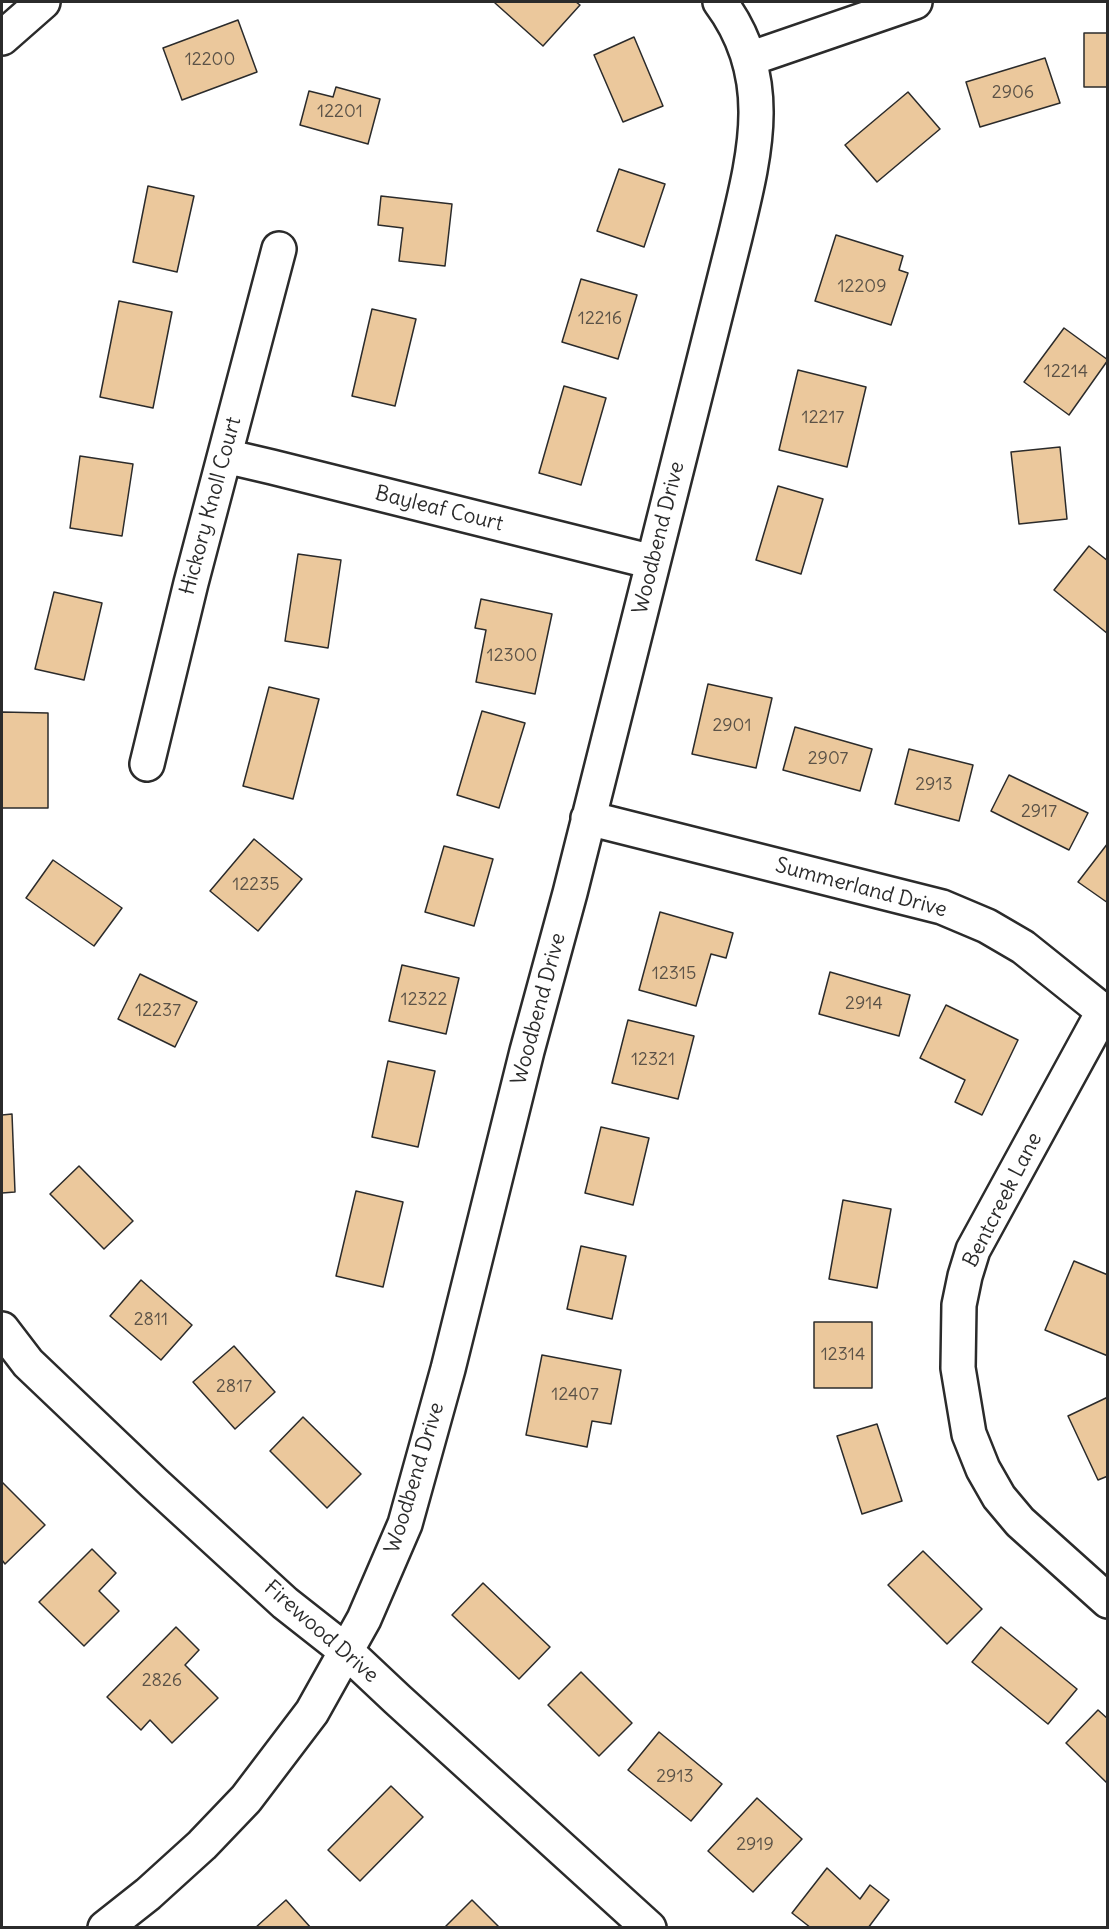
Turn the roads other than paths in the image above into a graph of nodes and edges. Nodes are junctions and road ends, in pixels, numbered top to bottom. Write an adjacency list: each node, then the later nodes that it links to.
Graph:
1 (43, 2): 4 (street)
2 (720, 2): 5 (street, Woodbend Drive)
3 (915, 2): 5 (street)
4 (2, 38)
5 (749, 59): 8 (street, Woodbend Drive)
6 (279, 249): 7 (street, Hickory Knoll Court)
7 (225, 456): 8 (street, Bayleaf Court); 9 (street, Hickory Knoll Court)
8 (652, 562): 10 (street, Woodbend Drive)
9 (147, 764)
10 (588, 818): 11 (street, Summerland Drive); 14 (street, Woodbend Drive)
11 (1105, 1013): 13 (street, Bentcreek Lane)
12 (2, 1329): 14 (street, Firewood Drive)
13 (1107, 1601)
14 (346, 1651): 15 (street, Woodbend Drive); 16 (street, Firewood Drive)
15 (105, 1928)
16 (649, 1928)

